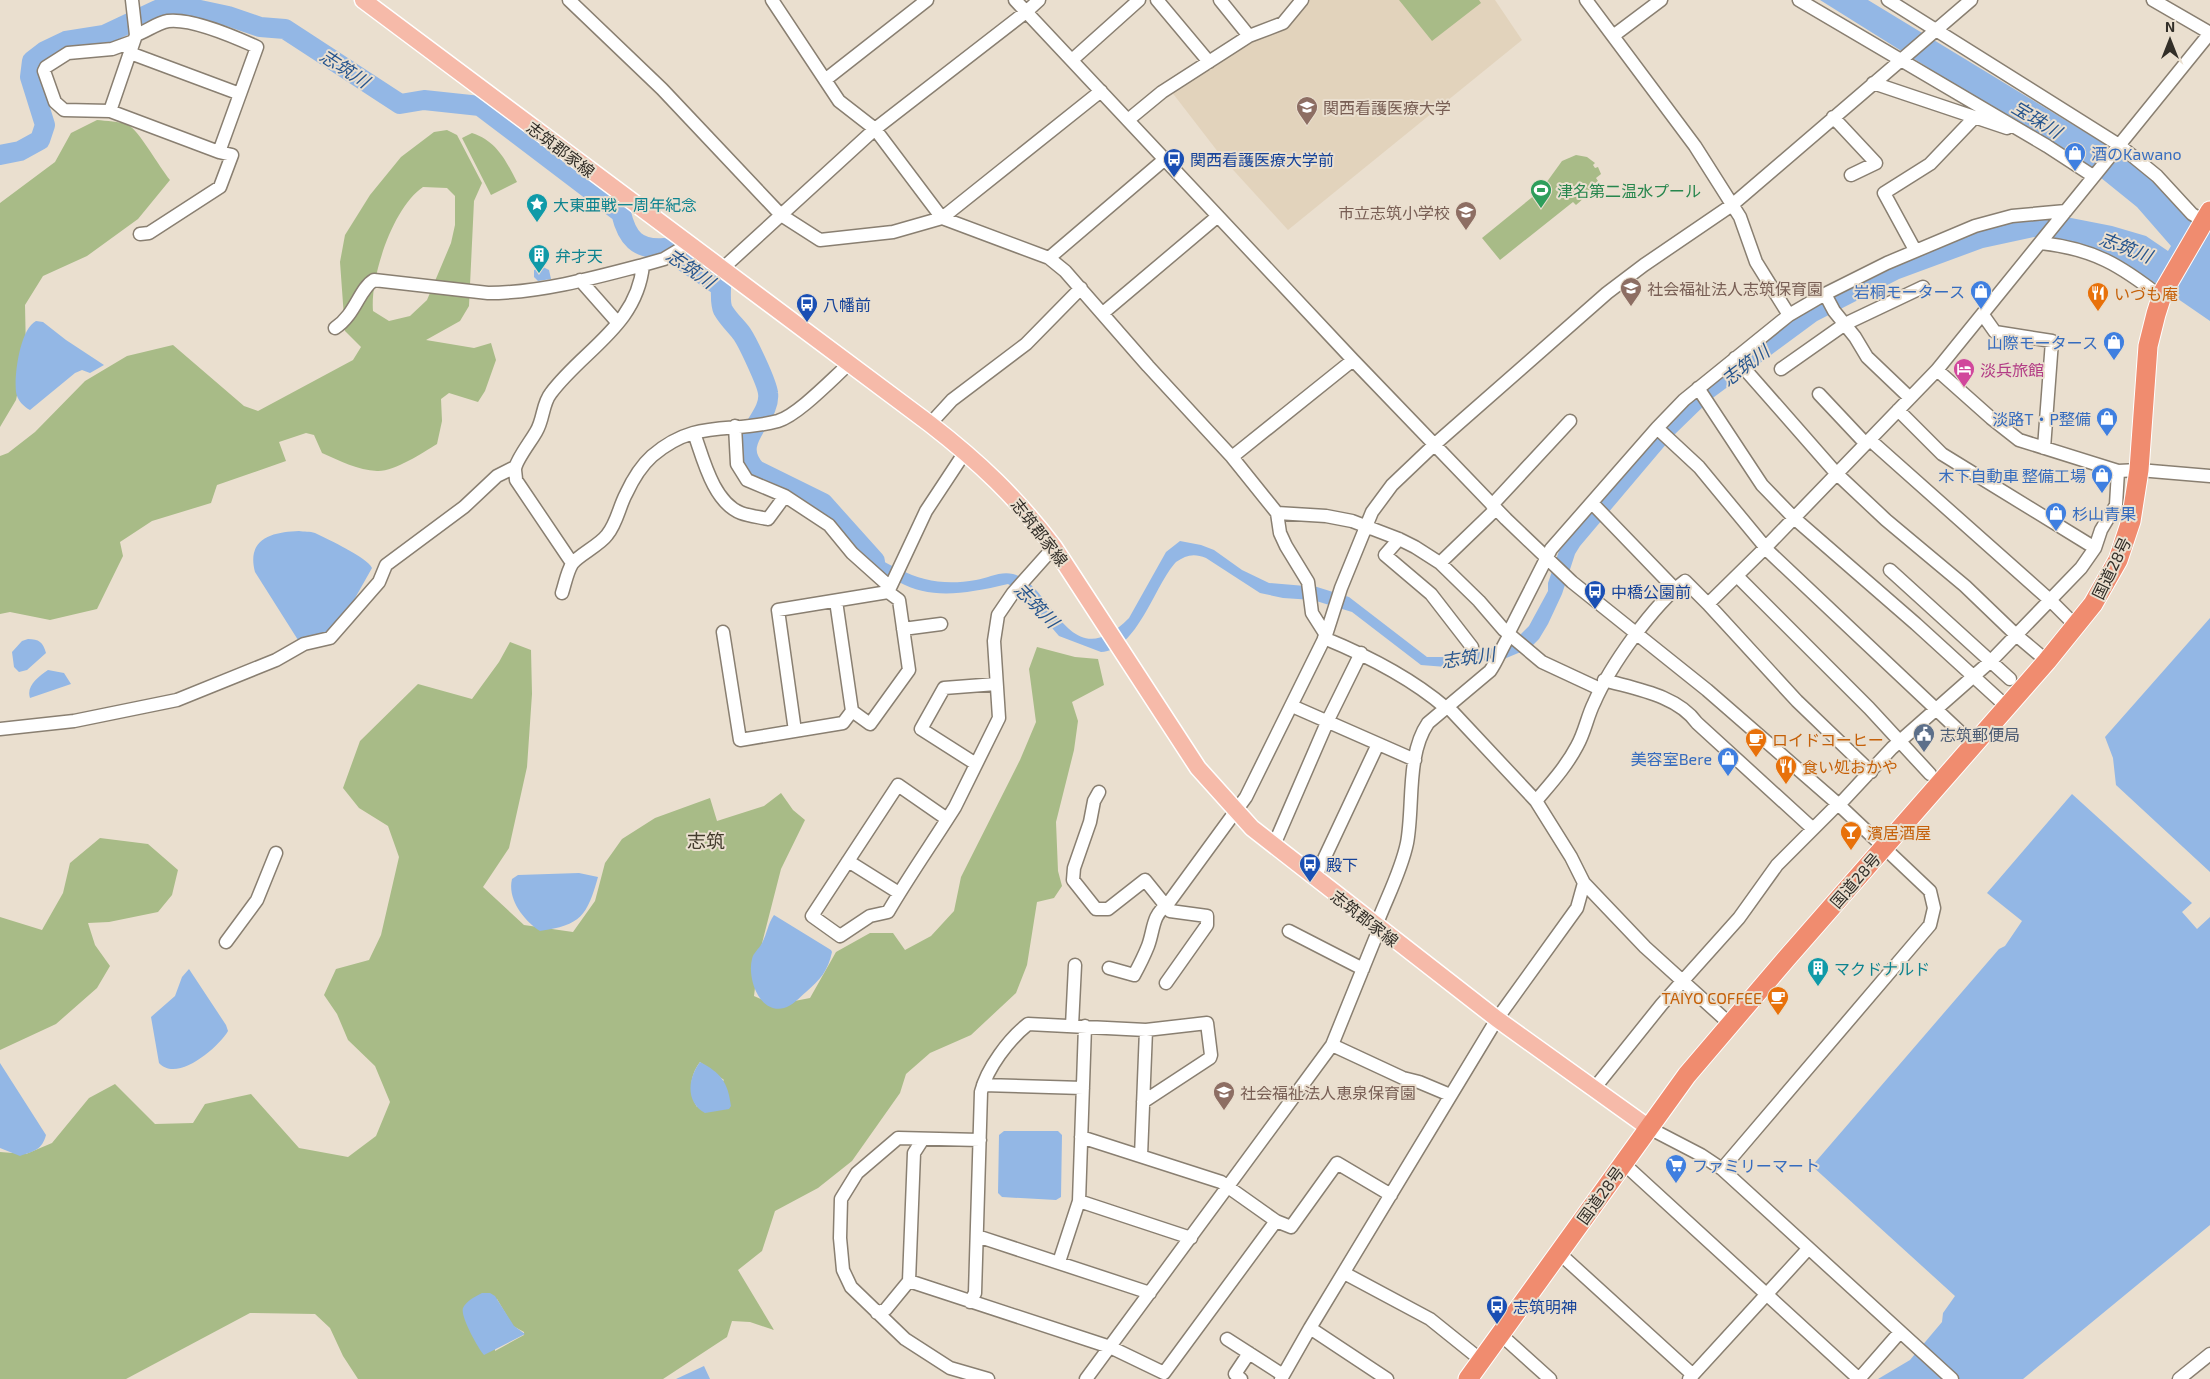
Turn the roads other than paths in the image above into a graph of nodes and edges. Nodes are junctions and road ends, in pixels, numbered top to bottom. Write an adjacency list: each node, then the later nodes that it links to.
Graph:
1 (362, 0): 51 (main road, 志筑郡家線)
2 (569, 0): 45 (street)
3 (772, 0): 28 (street)
4 (926, 0): 28 (street)
5 (1015, 0): 18 (street)
6 (1039, 0): 18 (street)
7 (1139, 0): 26 (street)
8 (1157, 0): 27 (street)
9 (1220, 0): 22 (street)
10 (1302, 0): 22 (street)
11 (1586, 0): 23 (street)
12 (1662, 0): 23 (street)
13 (1799, 0): 25 (street)
14 (1888, 0): 19 (street)
15 (1971, 0): 19 (street)
16 (2153, 0): 20 (street)
17 (135, 4): 21 (street)
18 (1026, 12): 26 (street); 37 (street)
19 (1936, 30): 25 (street); 38 (street)
20 (2210, 33): 38 (street)
21 (135, 35): 24 (street); 31 (street); 32 (street)
22 (1249, 36): 27 (street)
23 (1613, 36): 43 (street)
24 (130, 53): 31 (street); 32 (street)
25 (1903, 58): 29 (street); 36 (street)
26 (1072, 60): 30 (street)
27 (1209, 62): 35 (street)
28 (825, 80): 37 (street)
29 (1873, 84): 33 (street); 34 (street)
30 (1101, 91): 35 (street); 47 (street)
31 (240, 94): 39 (street)
32 (110, 111): 39 (street)
33 (1833, 117): 41 (street); 43 (street)
34 (1974, 118): 36 (street); 52 (street)
35 (1128, 120): 40 (street)
36 (2011, 125): 42 (street)
37 (875, 129): 45 (street); 47 (street)
38 (2118, 147): 42 (street); 48 (street)
39 (219, 152): 49 (street)
40 (1165, 159): 46 (street); 53 (street)
41 (1851, 175)
42 (2093, 176): 44 (street)
43 (1732, 206): 62 (street); 82 (street)
44 (2065, 213): 50 (street); 52 (street)
45 (781, 215): 47 (street); 55 (street)
46 (1218, 216): 61 (street); 68 (street)
47 (942, 218): 53 (street)
48 (2206, 220): 60 (highway, 国道28号)
49 (140, 234)
50 (2042, 241): 60 (street); 63 (street)
51 (685, 247): 54 (street); 55 (main road, 志筑郡家線)
52 (1915, 250): 59 (street)
53 (1049, 258): 58 (street)
54 (643, 265): 56 (street); 64 (street)
55 (722, 268): 69 (main road, 志筑郡家線)
56 (580, 280): 64 (street); 66 (street)
57 (1923, 287): 65 (street)
58 (1080, 288): 61 (street); 77 (street)
59 (1825, 294): 62 (street); 65 (street)
60 (2162, 295): 87 (highway, 国道28号)
61 (1104, 313): 85 (street)
62 (1789, 315): 67 (street)
63 (1983, 315): 71 (street); 83 (street)
64 (618, 323): 86 (street)
65 (1844, 324): 70 (street); 74 (street)
66 (335, 328)
67 (1735, 358): 72 (street); 89 (street)
68 (1353, 360): 82 (street); 85 (street)
69 (849, 364): 77 (main road, 志筑郡家線); 78 (street)
70 (1781, 369)
71 (1937, 370): 74 (street); 83 (street)
72 (1698, 388): 79 (street); 95 (street)
73 (1819, 394): 81 (street)
74 (1910, 398): 75 (street)
75 (1898, 410): 81 (street); 100 (street)
76 (1570, 421): 93 (street)
77 (930, 424): 84 (main road, 志筑郡家線)
78 (740, 425): 80 (street); 91 (street)
79 (1657, 428): 92 (street); 99 (street)
80 (694, 433): 91 (street); 102 (street)
81 (1868, 442): 89 (street); 110 (street)
82 (1434, 445): 93 (street); 96 (street)
83 (2044, 448): 88 (street)
84 (965, 452): 98 (main road, 志筑郡家線); 106 (street)
85 (1232, 457): 94 (street)
86 (515, 468): 102 (street); 134 (street)
87 (2139, 470): 88 (street); 90 (street); 113 (highway, 国道28号)
88 (2118, 471): 100 (street)
89 (1836, 474): 95 (street); 117 (street)
90 (2210, 476)
91 (785, 496): 106 (street)
92 (1592, 503): 101 (street); 107 (street)
93 (1494, 507): 101 (street); 103 (street)
94 (1277, 513): 96 (street); 118 (street)
95 (1794, 518): 99 (street); 124 (street)
96 (1366, 527): 97 (street); 118 (street)
97 (1399, 539): 103 (street); 120 (street)
98 (1054, 547): 126 (street); 146 (main road, 志筑郡家線)
99 (1766, 548): 105 (street); 131 (street)
100 (2095, 548): 110 (street)
101 (1546, 558): 116 (street); 119 (street)
102 (572, 562): 108 (street)
103 (1440, 563): 119 (street)
104 (1890, 570): 122 (street)
105 (1737, 576): 111 (street); 136 (street)
106 (890, 586): 109 (street); 114 (street)
107 (1675, 588): 111 (street); 116 (street)
108 (562, 593)
109 (836, 601): 132 (street); 135 (street)
110 (2051, 601): 113 (street); 117 (street)
111 (1708, 604): 141 (street)
112 (940, 624): 114 (street)
113 (2077, 627): 123 (highway, 国道28号)
114 (903, 629): 132 (street)
115 (723, 632): 135 (street)
116 (1637, 634): 127 (street); 145 (street)
117 (2016, 635): 122 (street); 123 (street)
118 (1325, 636): 121 (street); 128 (street)
119 (1509, 638): 127 (street); 129 (street)
120 (1472, 647)
121 (1361, 653): 129 (street); 133 (street)
122 (1992, 660): 124 (street); 125 (street)
123 (2048, 661): 130 (highway, 国道28号)
124 (1973, 675): 130 (street); 131 (street)
125 (2010, 679)
126 (996, 684): 140 (street); 140 (street)
127 (1602, 685): 144 (street); 148 (street)
128 (1292, 706): 133 (street); 146 (street)
129 (1447, 707): 139 (street); 144 (street)
130 (2007, 707): 138 (highway, 国道28号)
131 (1935, 709): 136 (street); 138 (street)
132 (852, 712): 135 (street)
133 (1328, 723): 137 (street); 149 (street)
134 (0, 730)
135 (795, 731)
136 (1899, 742): 141 (street); 142 (street)
137 (1378, 744): 139 (street); 153 (street)
138 (1974, 745): 150 (highway, 国道28号)
139 (1415, 760): 157 (street)
140 (976, 764): 147 (street)
141 (1870, 772): 145 (street)
142 (1930, 774)
143 (1098, 792): 156 (street)
144 (1536, 801): 154 (street)
145 (1838, 804): 148 (street); 150 (street)
146 (1236, 811): 149 (main road, 志筑郡家線); 156 (street)
147 (947, 819): 152 (street); 155 (street)
148 (1812, 828): 163 (street)
149 (1274, 846): 153 (main road, 志筑郡家線)
150 (1884, 847): 166 (highway, 国道28号); 181 (street)
151 (276, 853): 159 (street)
152 (848, 861): 155 (street); 155 (street)
153 (1315, 878): 157 (main road, 志筑郡家線)
154 (1584, 884): 163 (street); 165 (street)
155 (899, 893)
156 (1166, 906): 161 (street); 164 (street)
157 (1377, 927): 162 (street); 165 (main road, 志筑郡家線)
158 (1289, 931): 162 (street)
159 (226, 942)
160 (1075, 965): 167 (street)
161 (1109, 968)
162 (1363, 969): 169 (street)
163 (1682, 982): 166 (street); 172 (street)
164 (1166, 983)
165 (1496, 1019): 172 (main road, 志筑郡家線); 173 (street)
166 (1730, 1024): 175 (highway, 国道28号)
167 (1078, 1026): 168 (street); 170 (street); 171 (street)
168 (1146, 1030): 174 (street); 174 (street)
169 (1332, 1045): 173 (street); 182 (street)
170 (983, 1085): 171 (street); 178 (street)
171 (1083, 1088): 176 (street)
172 (1593, 1090): 175 (main road, 志筑郡家線)
173 (1450, 1095): 183 (street)
174 (1143, 1102): 179 (street)
175 (1649, 1128): 180 (highway, 国道28号); 181 (street)
176 (1081, 1137): 179 (street); 184 (street)
177 (923, 1139): 178 (street); 192 (street); 196 (street)
178 (980, 1140): 186 (street)
179 (1141, 1156): 182 (street)
180 (1623, 1163): 189 (highway, 国道28号); 194 (street)
181 (1722, 1169): 188 (street)
182 (1229, 1188): 185 (street); 187 (street)
183 (1391, 1195): 185 (street); 191 (street)
184 (1079, 1201): 187 (street); 190 (street)
185 (1276, 1222): 201 (street)
186 (977, 1236): 190 (street); 195 (street)
187 (1191, 1238): 193 (street)
188 (1808, 1249): 194 (street); 198 (street)
189 (1559, 1252): 199 (highway, 国道28号); 206 (street)
190 (1059, 1262): 193 (street)
191 (1344, 1272): 197 (street); 204 (street)
192 (909, 1281): 195 (street); 196 (street)
193 (1150, 1293): 201 (street)
194 (1767, 1293): 206 (street); 213 (street)
195 (970, 1302): 201 (street)
196 (877, 1313): 207 (street)
197 (1310, 1328): 205 (street); 210 (street)
198 (1902, 1333): 213 (street); 214 (street)
199 (1500, 1334): 204 (highway, 国道28号); 212 (street)
200 (1227, 1339): 202 (street)
201 (1110, 1347): 208 (street)
202 (1249, 1353): 205 (street); 209 (street)
203 (2210, 1354): 215 (street)
204 (1481, 1360): 211 (highway, 国道28号)
205 (1282, 1377)
206 (1691, 1377)
207 (988, 1379)
208 (1086, 1379)
209 (1241, 1379)
210 (1387, 1379)
211 (1468, 1379)
212 (1550, 1379)
213 (1859, 1379)
214 (1952, 1379)
215 (2179, 1379)

